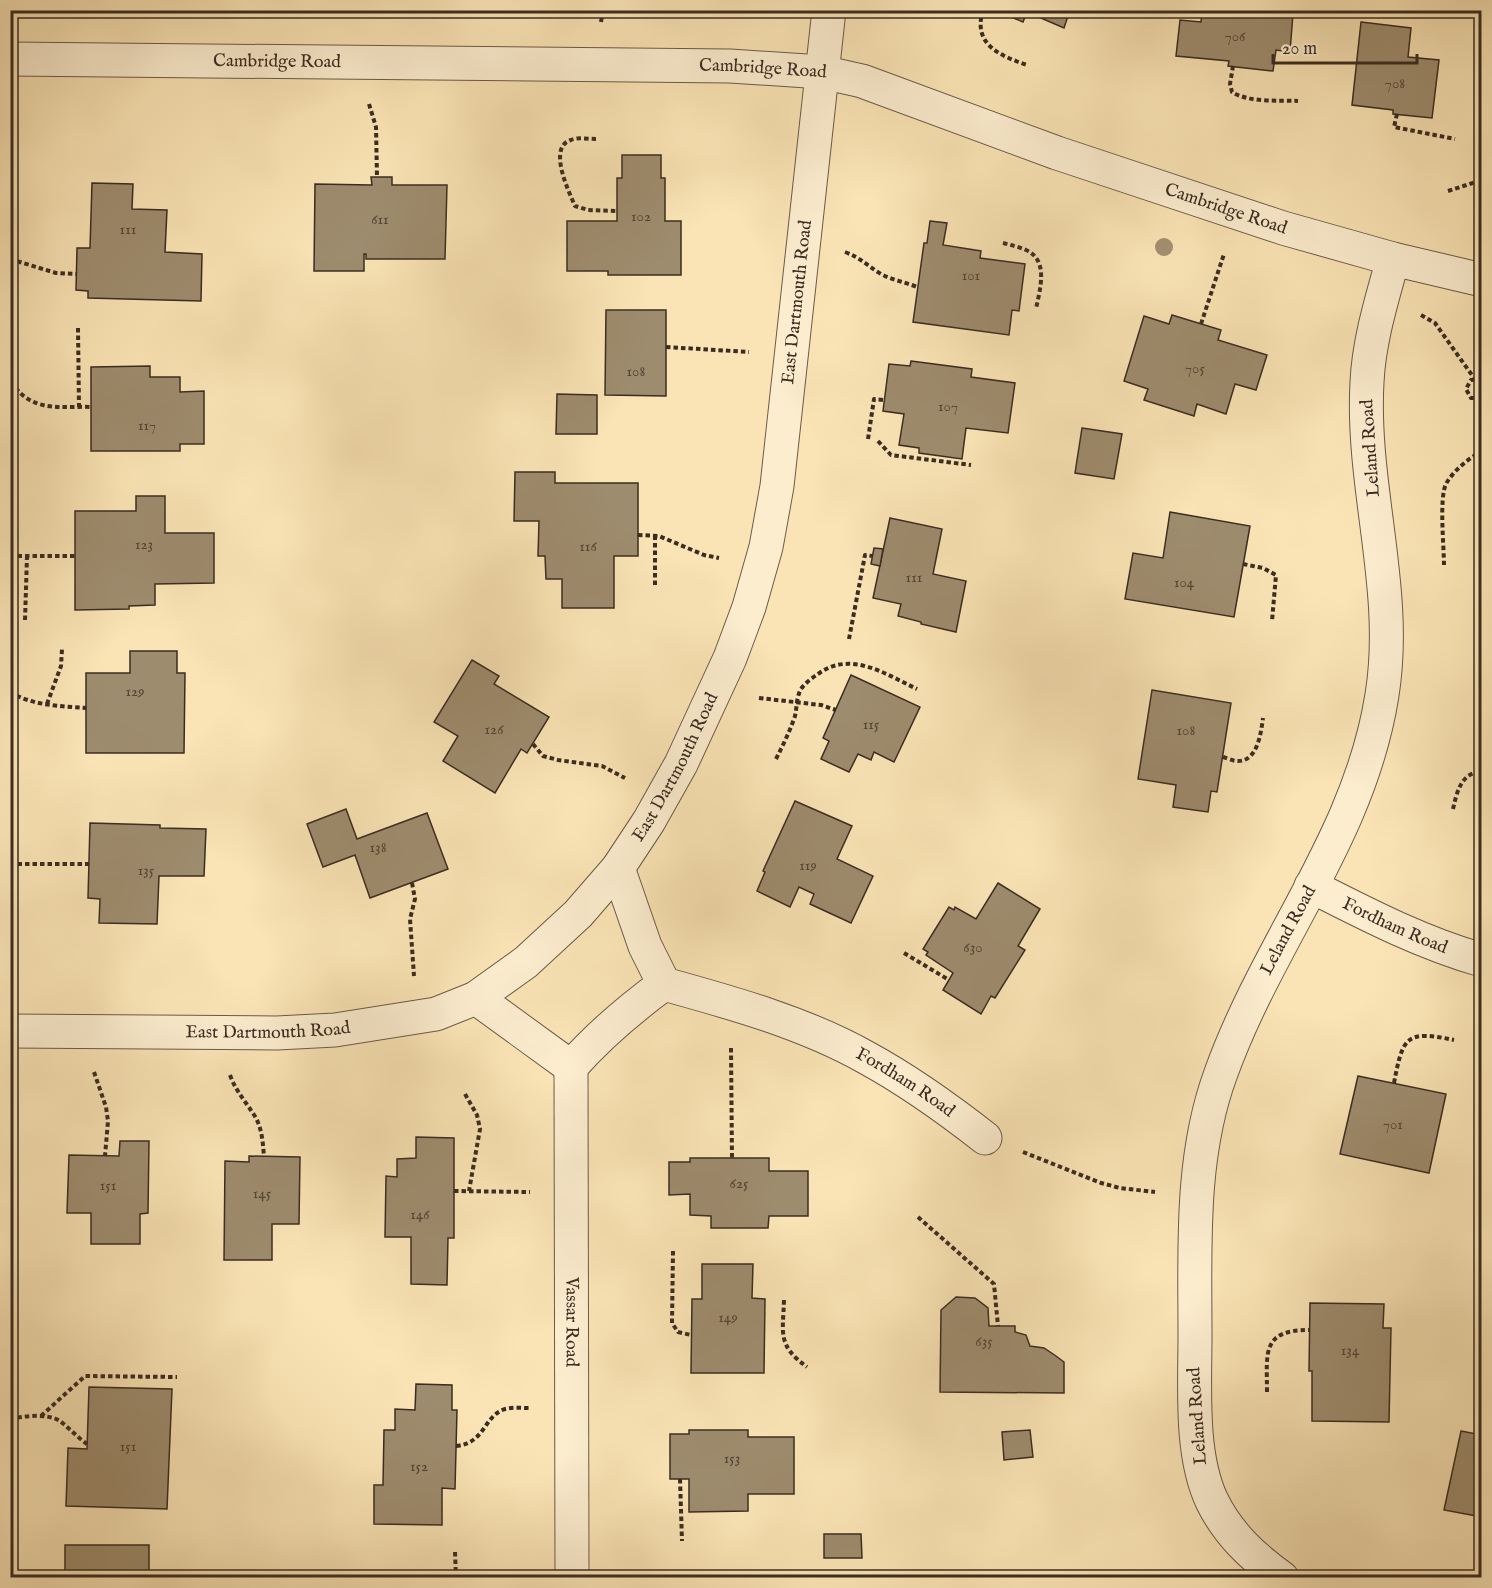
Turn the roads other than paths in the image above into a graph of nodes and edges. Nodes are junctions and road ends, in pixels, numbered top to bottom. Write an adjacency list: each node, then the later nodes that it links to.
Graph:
1 (829, 10): 3 (street, East Dartmouth Road)
2 (10, 59): 3 (street, Cambridge Road)
3 (822, 72): 4 (street, Cambridge Road); 6 (street, East Dartmouth Road)
4 (1394, 259): 5 (street, Cambridge Road); 7 (street, Leland Road)
5 (1482, 280)
6 (618, 868): 9 (street); 10 (street, East Dartmouth Road)
7 (1311, 886): 8 (street, Fordham Road); 15 (street, Leland Road)
8 (1482, 960)
9 (664, 984): 12 (street); 13 (street, Fordham Road)
10 (476, 998): 11 (street, East Dartmouth Road); 12 (street)
11 (10, 1031)
12 (571, 1067): 14 (street, Vassar Road)
13 (986, 1138)
14 (572, 1578)
15 (1282, 1578)

